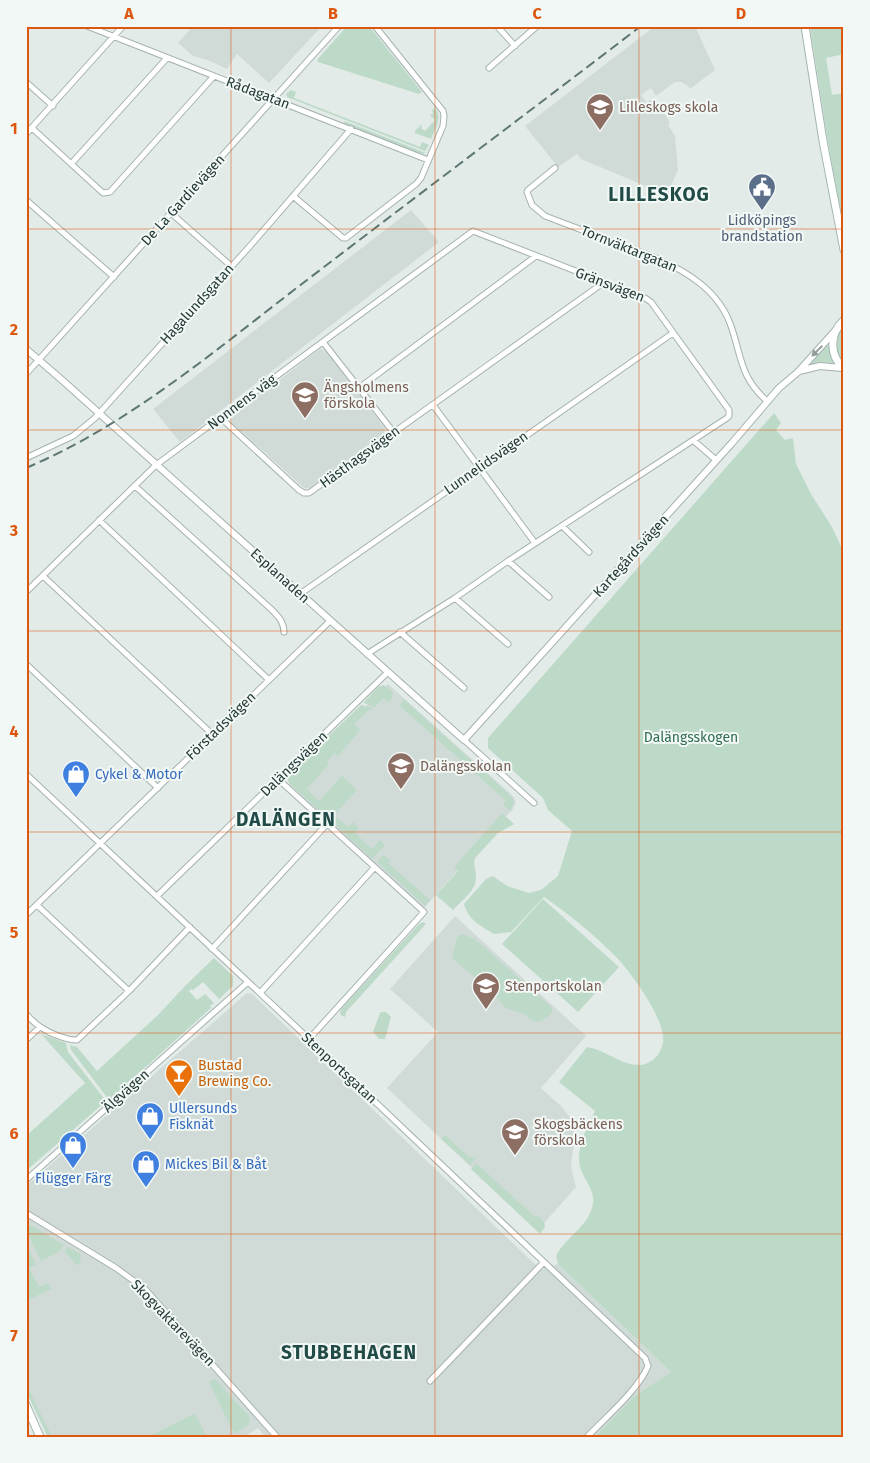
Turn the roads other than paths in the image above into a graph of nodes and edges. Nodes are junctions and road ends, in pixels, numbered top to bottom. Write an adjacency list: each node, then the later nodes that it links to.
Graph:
1 (87, 26): 8 (street, Rådagatan)
2 (124, 26): 8 (street)
3 (339, 26): 14 (street, De La Gardievägen)
4 (374, 26): 19 (street)
5 (497, 26): 9 (street)
6 (537, 26): 9 (street)
7 (805, 26): 26 (main road)
8 (114, 37): 10 (street, Rådagatan); 15 (street)
9 (515, 46): 11 (street)
10 (167, 58): 12 (street, Rådagatan); 20 (street)
11 (489, 68)
12 (214, 76): 14 (street, Rådagatan); 20 (street)
13 (26, 82): 15 (street)
14 (274, 99): 17 (street, Rådagatan); 24 (street, De La Gardievägen)
15 (52, 106): 16 (street)
16 (32, 128): 18 (street); 20 (street)
17 (351, 129): 19 (street, Rådagatan); 22 (street, Hagalundsgatan)
18 (26, 134)
19 (428, 160): 22 (street)
20 (72, 164)
21 (555, 168): 41 (street, Tornväktargatan)
22 (293, 196): 28 (street, Hagalundsgatan)
23 (26, 200): 29 (street)
24 (171, 213): 28 (street); 29 (street, De La Gardievägen)
25 (474, 231): 27 (street, Gränsvägen); 34 (street, Nonnens väg)
26 (844, 250)
27 (536, 256): 30 (street, Gränsvägen); 40 (street)
28 (231, 266): 43 (street, Hagalundsgatan)
29 (114, 277): 36 (street, De La Gardievägen)
30 (603, 282): 33 (street, Gränsvägen); 42 (street, Hästhagsvägen)
31 (844, 314): 32 (main road)
32 (840, 325): 37 (main road); 38 (street, Kartegårdsvägen, one-way to 38)
33 (673, 332): 46 (street, Gränsvägen); 50 (street, Lunnelidsvägen)
34 (323, 342): 40 (street); 44 (street, Nonnens väg)
35 (26, 350): 36 (street, Esplanaden)
36 (38, 360): 39 (street, De La Gardievägen); 43 (street, Esplanaden)
37 (843, 369): 38 (street, Kartegårdsvägen)
38 (798, 372): 41 (street, Kartegårdsvägen)
39 (26, 374)
40 (360, 388): 45 (street)
41 (767, 401): 48 (street, Kartegårdsvägen)
42 (433, 405): 45 (street, Hästhagsvägen); 50 (street)
43 (99, 413): 47 (street, Hagalundsgatan); 49 (street, Esplanaden)
44 (221, 418): 45 (street, Hästhagsvägen); 49 (street, Nonnens väg)
45 (394, 433)
46 (694, 440): 48 (street); 53 (street)
47 (26, 458)
48 (716, 460): 72 (street, Kartegårdsvägen)
49 (156, 465): 51 (street, Nonnens väg); 59 (street, Esplanaden)
50 (480, 468): 54 (street); 59 (street, Lunnelidsvägen)
51 (136, 486): 52 (street, Nonnens väg); 63 (street)
52 (99, 520): 57 (street, Nonnens väg); 69 (street)
53 (562, 526): 54 (street); 55 (street)
54 (535, 543): 56 (street)
55 (589, 552)
56 (508, 561): 60 (street); 61 (street)
57 (43, 576): 58 (street, Nonnens väg); 71 (street)
58 (26, 592)
59 (300, 594): 62 (street, Esplanaden)
60 (549, 597)
61 (455, 598): 64 (street); 65 (street)
62 (330, 621): 66 (street, Esplanaden); 69 (street, Förstadsvägen)
63 (284, 632)
64 (400, 632): 66 (street); 70 (street)
65 (508, 644)
66 (367, 654): 68 (street, Esplanaden)
67 (26, 664): 75 (street)
68 (387, 672): 72 (street, Esplanaden); 74 (street, Dalängsvägen)
69 (269, 680): 71 (street, Förstadsvägen)
70 (464, 688)
71 (212, 734): 75 (street, Förstadsvägen)
72 (464, 740): 76 (street, Esplanaden)
73 (26, 774): 78 (street, Stenportsgatan)
74 (278, 779): 77 (street); 80 (street, Dalängsvägen)
75 (158, 788): 78 (street, Förstadsvägen)
76 (534, 803)
77 (327, 824): 79 (street); 84 (street)
78 (100, 843): 80 (street, Stenportsgatan); 81 (street, Förstadsvägen)
79 (374, 868): 87 (street); 90 (street)
80 (157, 896): 83 (street, Stenportsgatan)
81 (37, 905): 82 (street, Förstadsvägen); 86 (street)
82 (26, 915)
83 (190, 927): 84 (street, Stenportsgatan); 86 (street)
84 (212, 948): 85 (street, Stenportsgatan)
85 (248, 982): 87 (street, Stenportsgatan); 92 (street, Älgvägen)
86 (129, 991): 89 (street)
87 (260, 993): 90 (street, Stenportsgatan)
88 (26, 1014): 89 (street)
89 (40, 1027): 91 (street)
90 (309, 1039): 94 (street, Stenportsgatan)
91 (26, 1040)
92 (26, 1180)
93 (26, 1213): 98 (street, Skogvaktarevägen)
94 (544, 1262): 95 (street); 99 (street, Stenportsgatan)
95 (430, 1381)
96 (26, 1405): 97 (main road)
97 (40, 1437)
98 (277, 1437)
99 (587, 1437)

